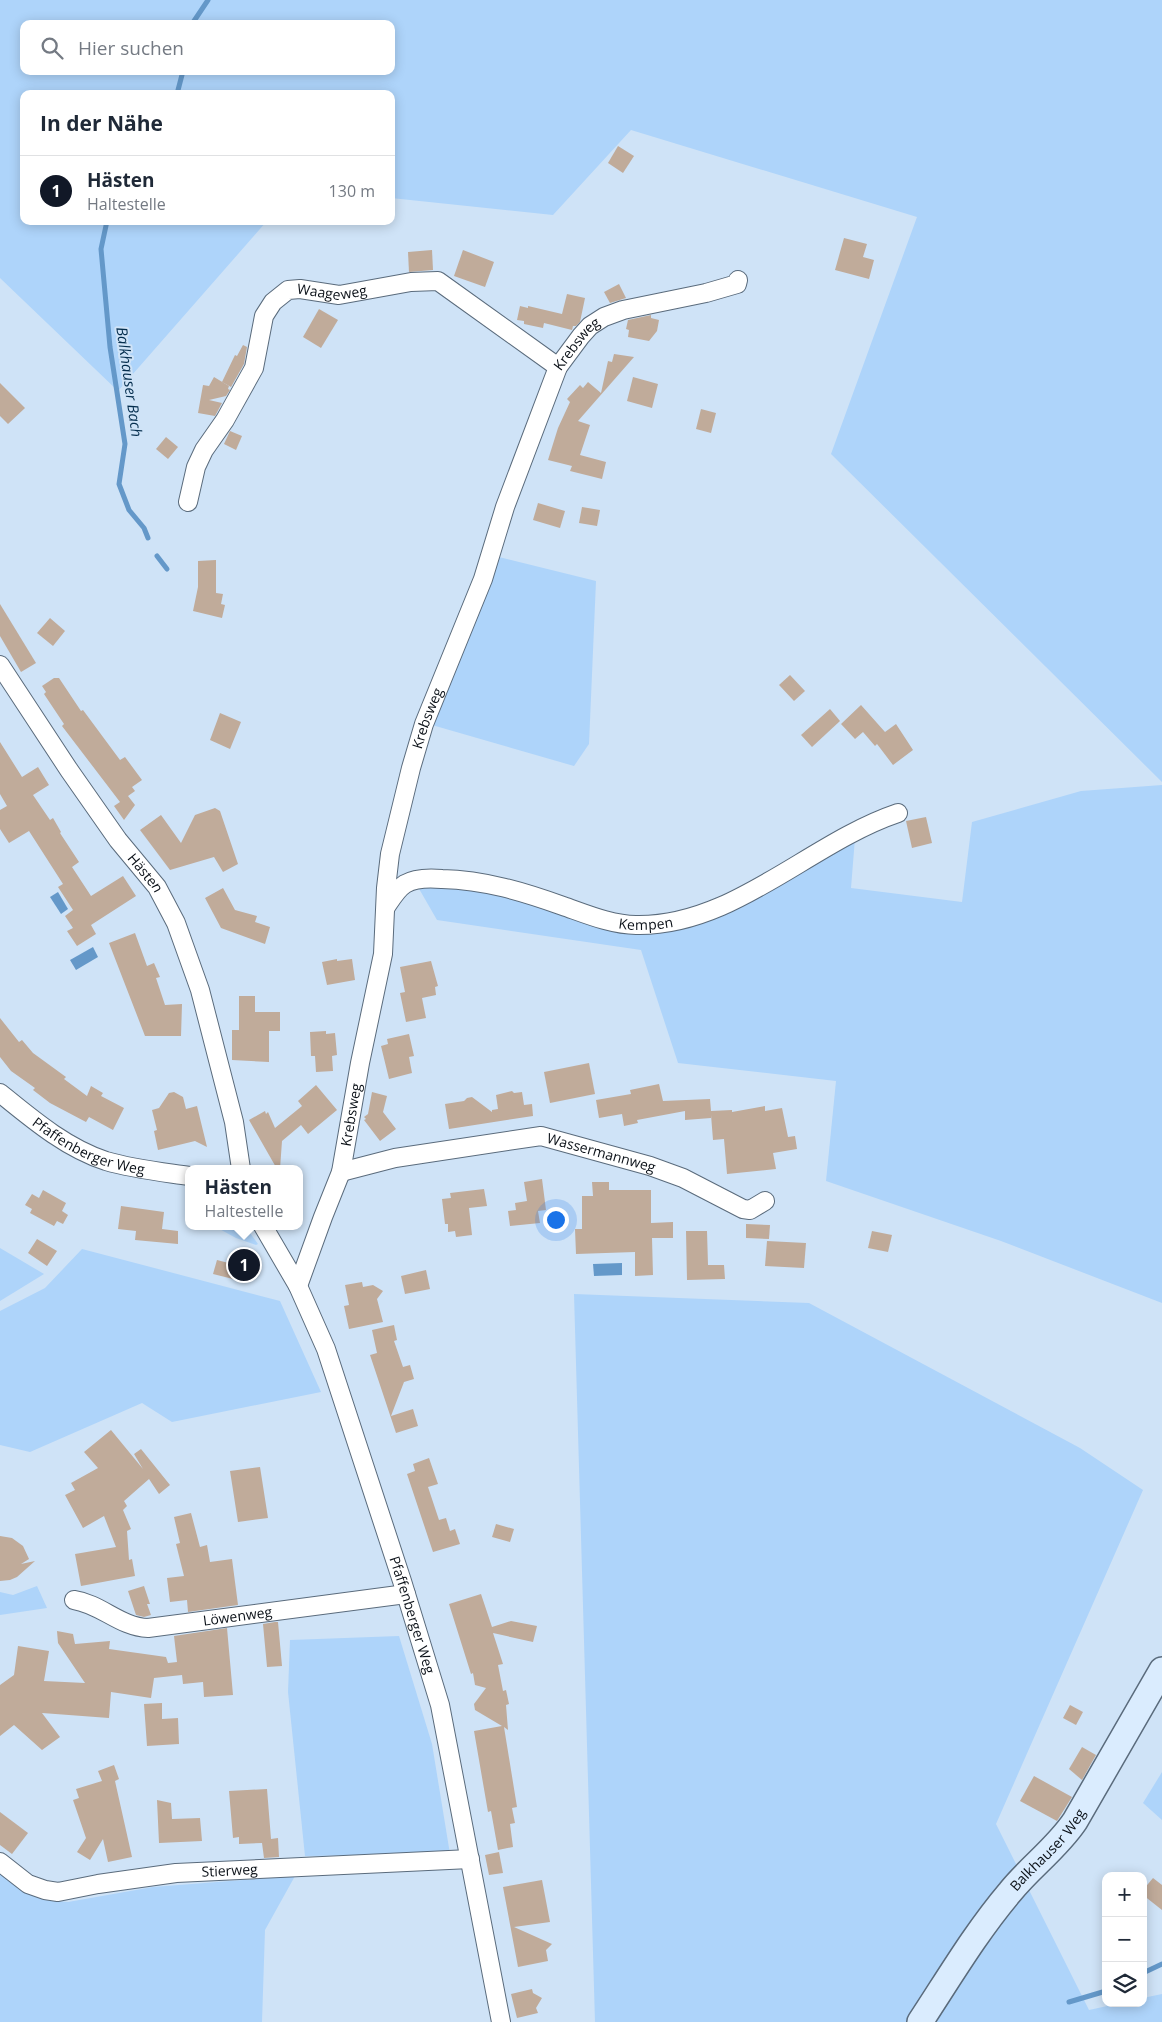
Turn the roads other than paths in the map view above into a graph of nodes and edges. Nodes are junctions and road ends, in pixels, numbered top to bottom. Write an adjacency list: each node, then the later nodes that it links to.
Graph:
1 (738, 280): 2 (street, Krebsweg)
2 (558, 367): 3 (street, Waageweg); 6 (street, Krebsweg)
3 (188, 502)
4 (0, 665): 8 (street, Hästen)
5 (898, 813): 6 (street, Kempen)
6 (386, 907): 9 (street, Krebsweg)
7 (0, 1093): 10 (street, Pfaffenberger Weg)
8 (240, 1165)
9 (341, 1172): 11 (street, Wassermannweg); 13 (street, Krebsweg)
10 (185, 1175)
11 (765, 1201)
12 (265, 1230): 13 (street, Pfaffenberger Weg)
13 (298, 1286): 14 (street, Pfaffenberger Weg)
14 (406, 1594): 15 (street, Löwenweg); 17 (street, Pfaffenberger Weg)
15 (74, 1600)
16 (1162, 1670): 20 (main road, Balkhauser Weg)
17 (470, 1859): 18 (street, Stierweg); 19 (street, Pfaffenberger Weg)
18 (0, 1862)
19 (501, 2022)
20 (920, 2022)

